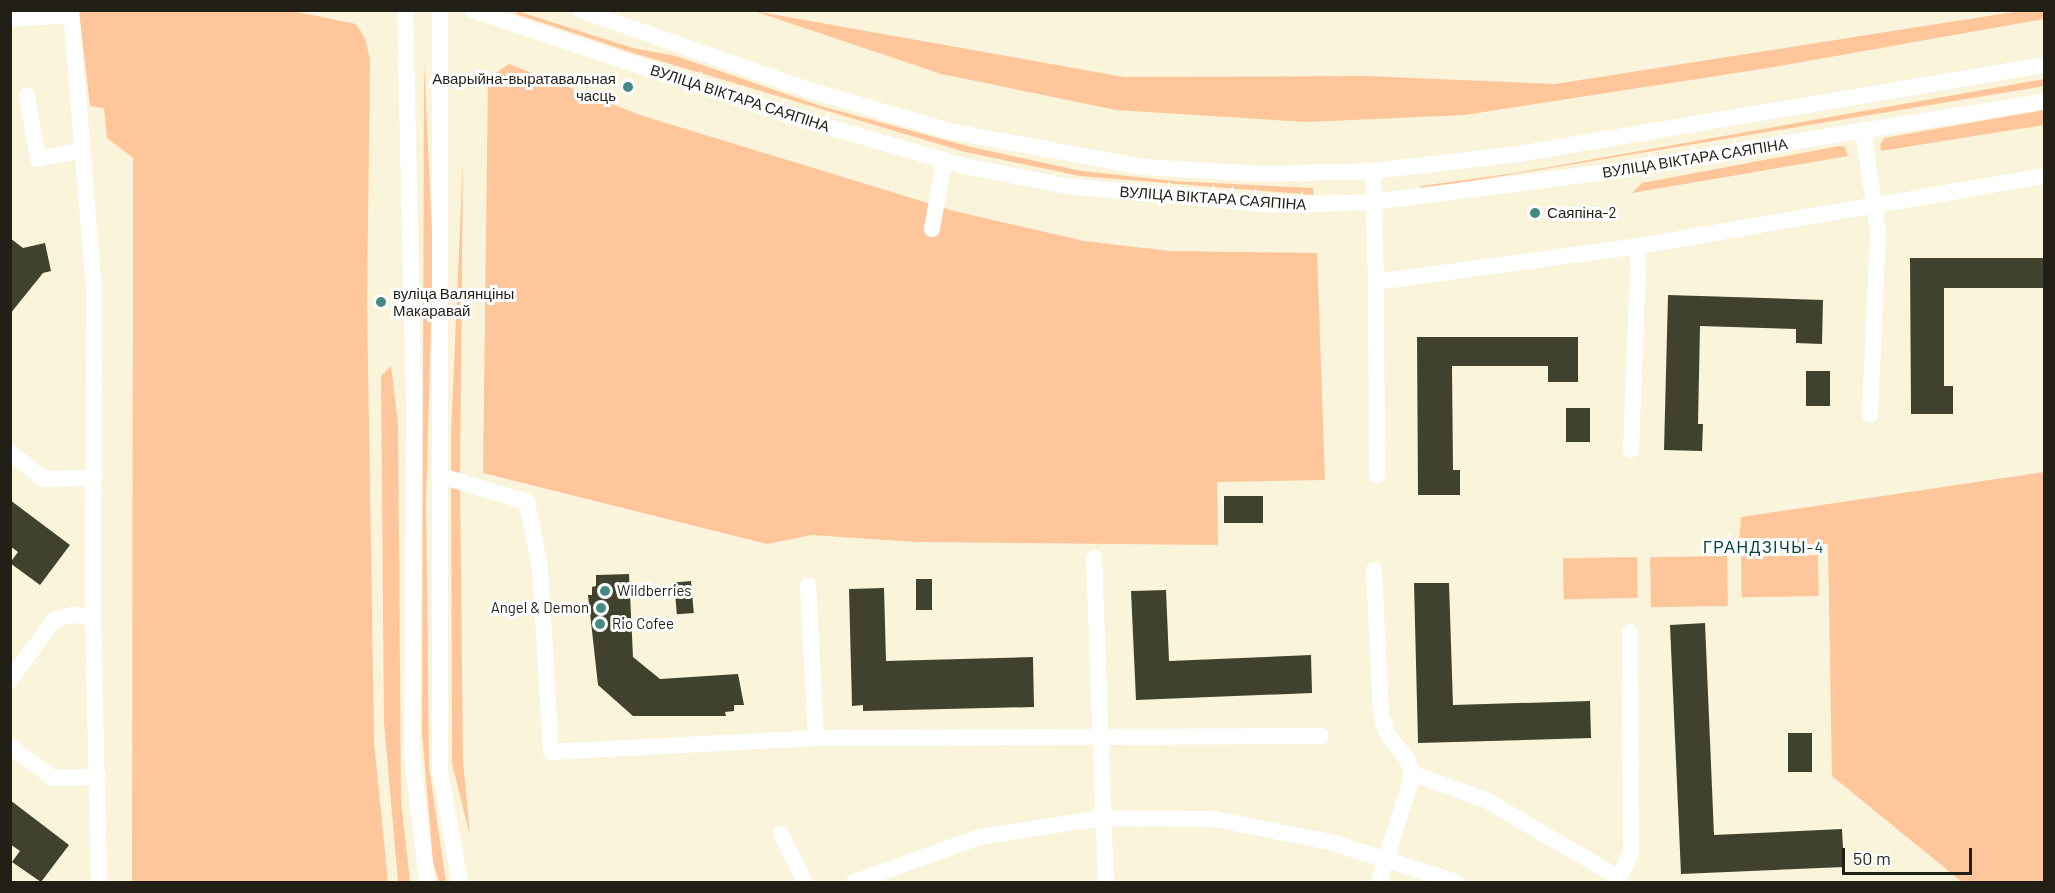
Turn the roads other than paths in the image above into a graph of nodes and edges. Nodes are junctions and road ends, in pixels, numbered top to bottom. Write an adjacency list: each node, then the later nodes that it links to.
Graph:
1 (405, 10): 43 (street)
2 (440, 10): 24 (street)
3 (472, 10): 12 (street, ВУЛІЦА ВІКТАРА САЯПІНА)
4 (580, 10): 13 (street, ВУЛІЦА ВІКТАРА САЯПІНА)
5 (71, 13): 6 (street); 11 (street)
6 (10, 19)
7 (2044, 65): 13 (street, ВУЛІЦА ВІКТАРА САЯПІНА)
8 (27, 96): 11 (street)
9 (2044, 101): 10 (street, ВУЛІЦА ВІКТАРА САЯПІНА)
10 (1863, 130): 15 (street, ВУЛІЦА ВІКТАРА САЯПІНА); 16 (street)
11 (83, 150): 25 (street)
12 (944, 161): 15 (street, ВУЛІЦА ВІКТАРА САЯПІНА); 17 (street)
13 (1373, 171): 15 (street)
14 (2044, 176): 16 (street)
15 (1373, 202): 19 (street)
16 (1873, 203): 18 (street); 20 (street)
17 (932, 229)
18 (1639, 246): 19 (street); 21 (street)
19 (1376, 282): 23 (street)
20 (1870, 415)
21 (1631, 450)
22 (10, 453): 25 (street)
23 (1377, 475)
24 (441, 476): 34 (street); 44 (street)
25 (95, 478): 29 (street)
26 (1094, 558): 32 (street)
27 (1374, 570): 36 (street)
28 (808, 585): 34 (street)
29 (93, 617): 31 (street); 37 (street)
30 (1630, 632): 41 (street)
31 (10, 680)
32 (1098, 735): 33 (street); 34 (street); 38 (street)
33 (1321, 736)
34 (816, 738)
35 (10, 746): 37 (street)
36 (1413, 774): 40 (street); 41 (street)
37 (98, 777): 42 (street)
38 (1101, 818): 40 (street); 46 (street); 47 (street)
39 (781, 834): 45 (street)
40 (1388, 858): 48 (street); 49 (street)
41 (1623, 880)
42 (99, 882)
43 (427, 882)
44 (460, 882)
45 (805, 882)
46 (854, 882)
47 (1106, 882)
48 (1379, 882)
49 (1456, 882)

